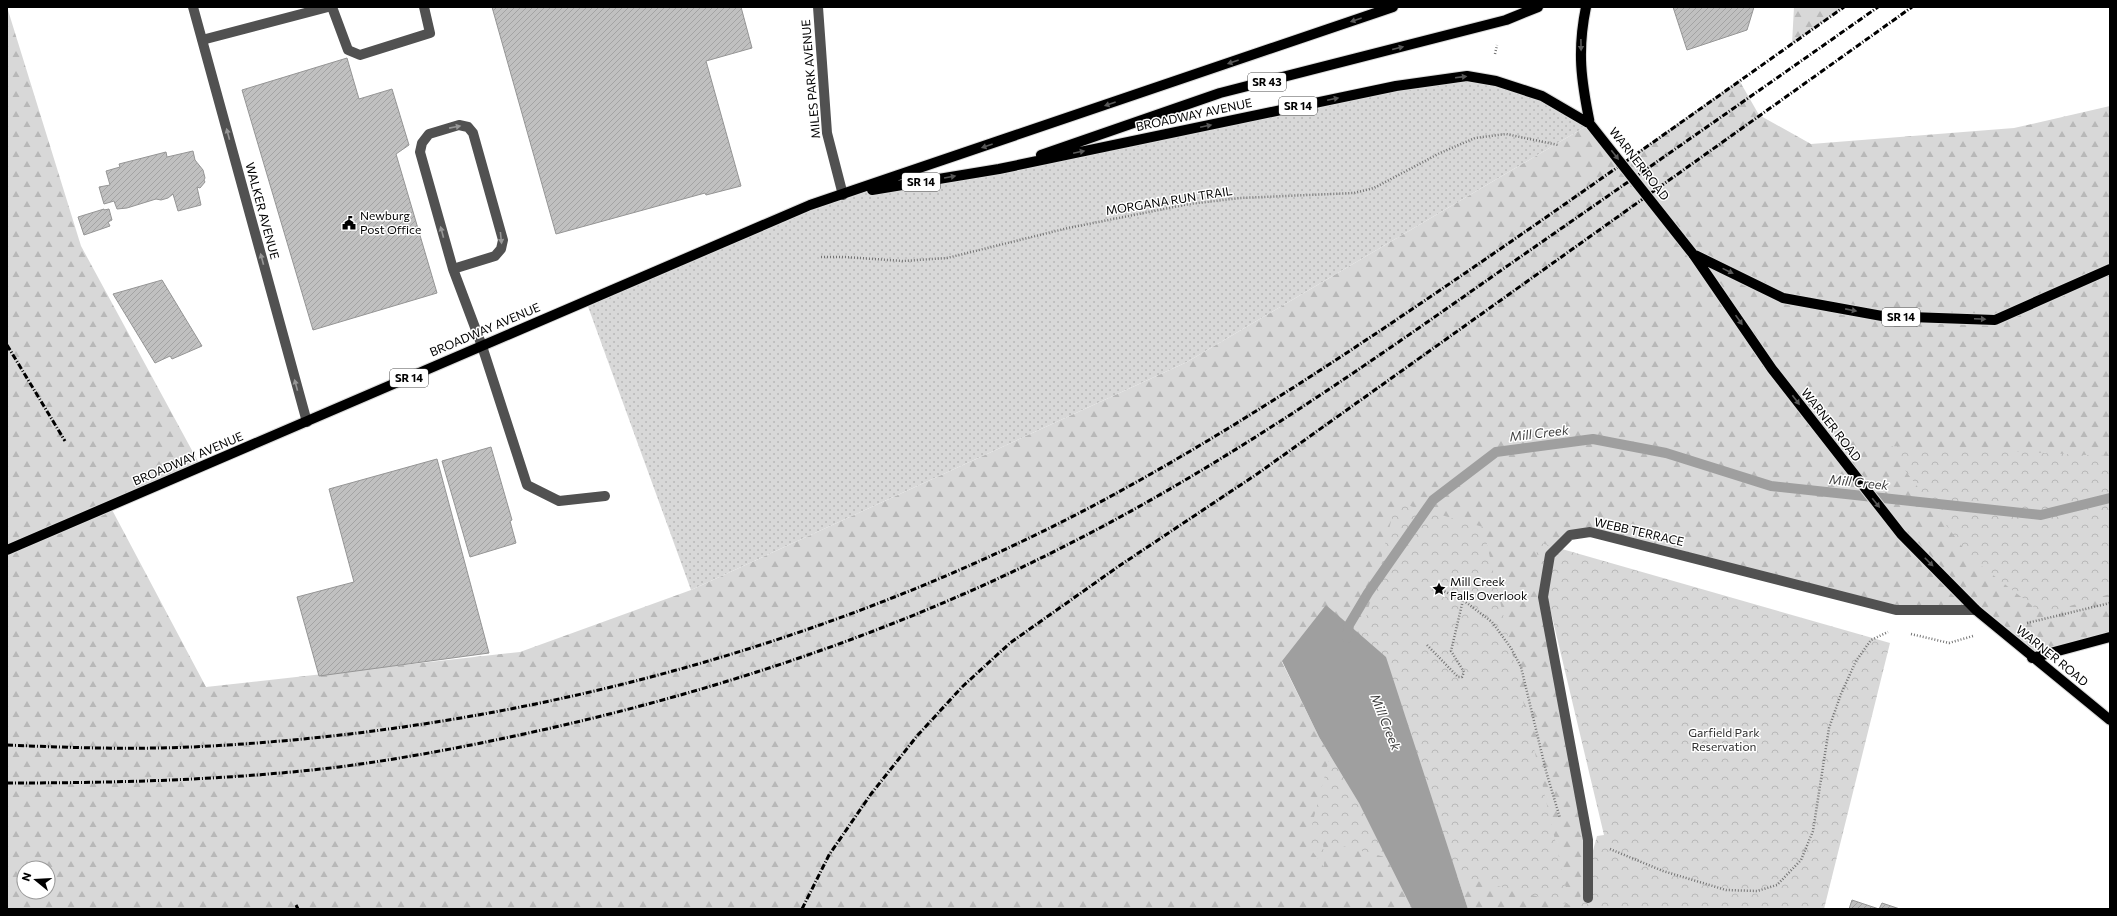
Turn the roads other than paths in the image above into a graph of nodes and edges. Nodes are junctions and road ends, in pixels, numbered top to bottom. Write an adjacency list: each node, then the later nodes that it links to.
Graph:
1 (193, 7): 9 (street, WALKER AVENUE)
2 (328, 7): 9 (street)
3 (332, 7): 4 (street)
4 (424, 7)
5 (818, 7): 12 (street, MILES PARK AVENUE)
6 (1393, 7): 12 (main road, BROADWAY AVENUE / SR 14, one-way to 12)
7 (1538, 7): 11 (main road, SR 43, one-way to 7)
8 (1586, 7): 10 (main road, one-way to 10)
9 (202, 40): 17 (street, WALKER AVENUE, one-way to 9)
10 (1590, 124): 11 (main road, BROADWAY AVENUE / SR 14, one-way to 10); 13 (main road, WARNER ROAD / SR 14, one-way to 13, bridge)
11 (999, 169): 12 (main road, BROADWAY AVENUE / SR 14, one-way to 11)
12 (842, 195): 16 (main road, BROADWAY AVENUE / SR 14)
13 (1693, 254): 15 (main road, SR 14, one-way to 15); 20 (main road, WARNER ROAD, one-way to 20)
14 (453, 269): 14 (street, one-way to 14); 16 (street)
15 (2110, 269)
16 (482, 346): 17 (main road, BROADWAY AVENUE / SR 14); 18 (street)
17 (307, 422): 19 (main road, BROADWAY AVENUE / SR 14)
18 (605, 496)
19 (7, 550)
20 (1976, 610): 22 (main road, WARNER ROAD); 24 (street, WEBB TERRACE)
21 (2110, 637): 22 (main road)
22 (2032, 658): 23 (main road, WARNER ROAD)
23 (2110, 720)
24 (1588, 898)

